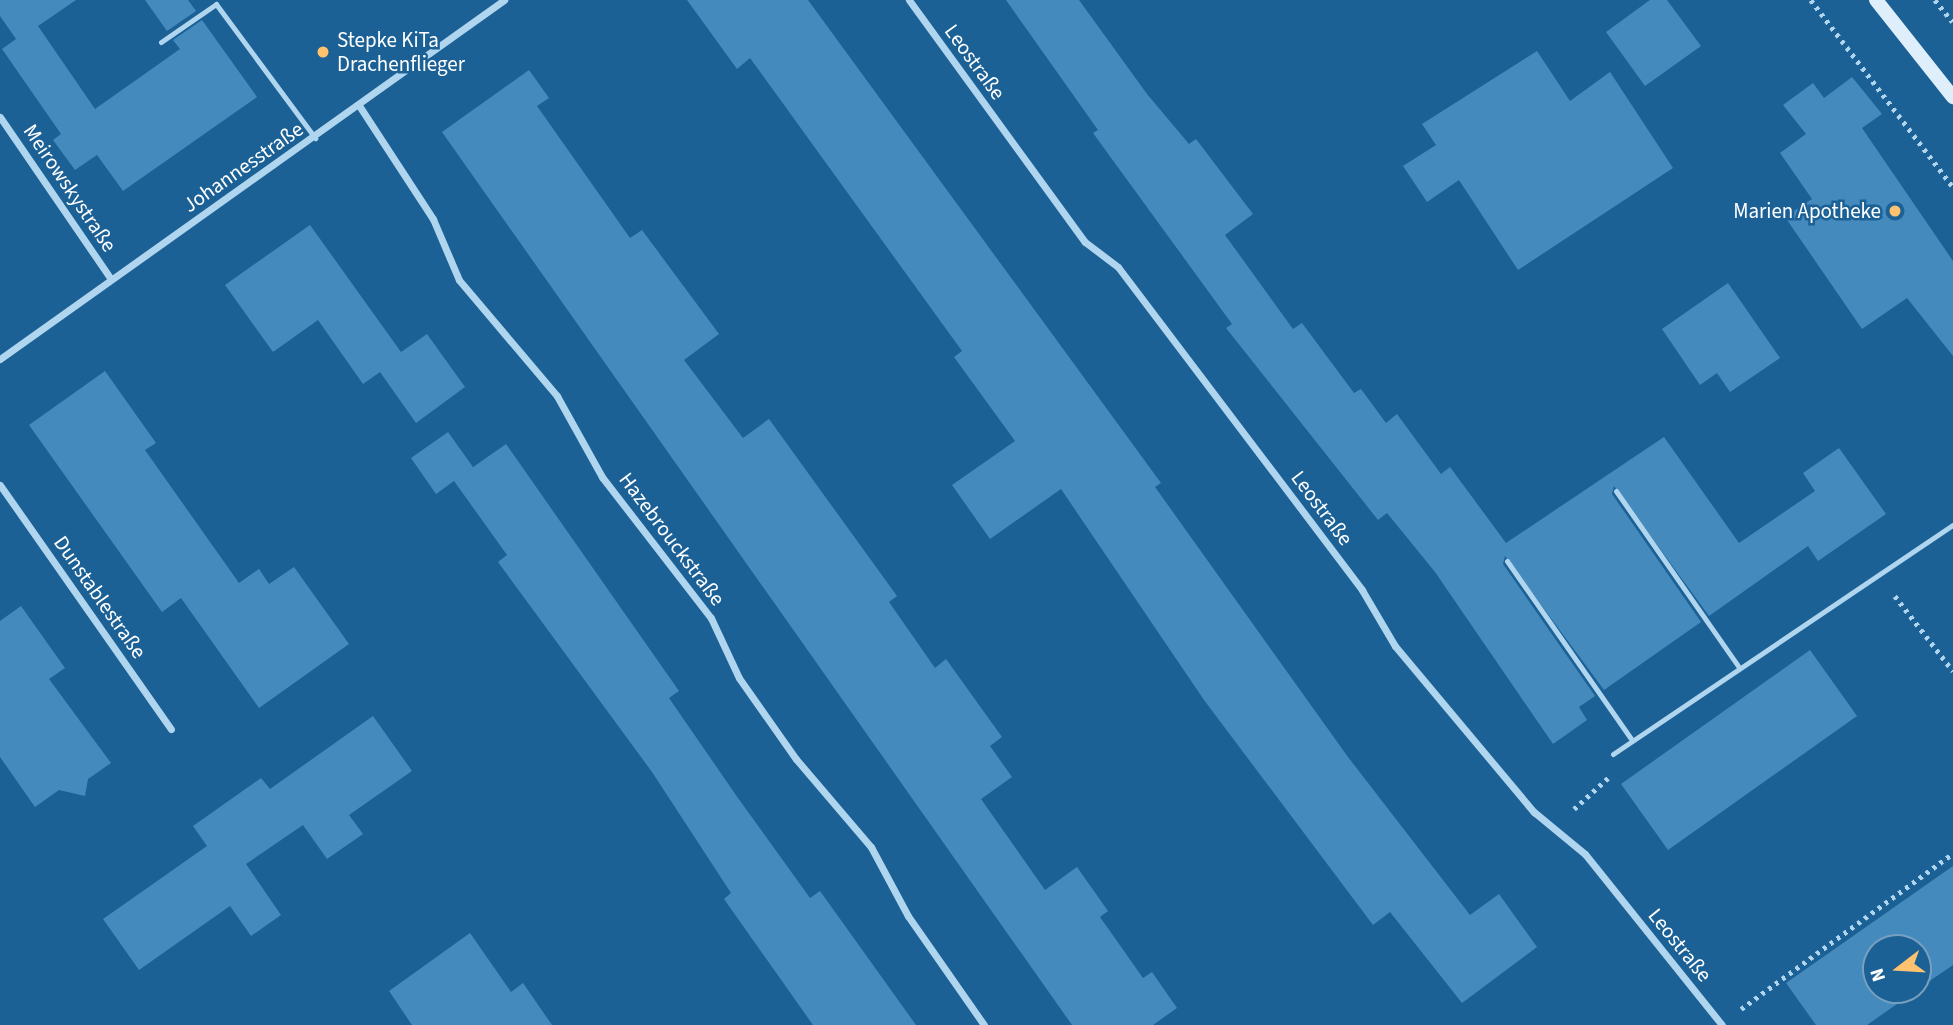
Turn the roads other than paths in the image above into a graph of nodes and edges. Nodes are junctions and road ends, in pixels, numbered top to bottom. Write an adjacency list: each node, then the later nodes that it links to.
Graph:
1 (504, 0): 6 (street, Johannesstraße)
2 (909, 0): 20 (street, Leostraße)
3 (1876, 0): 5 (street)
4 (161, 42): 8 (lane)
5 (1953, 97)
6 (360, 107): 8 (street, Johannesstraße); 19 (street, Hazebrouckstraße)
7 (0, 117): 9 (street, Meirowskystraße)
8 (315, 138): 9 (street, Johannesstraße)
9 (111, 279): 10 (street, Johannesstraße)
10 (0, 359)
11 (0, 485): 16 (street, Dunstablestraße)
12 (1616, 491): 15 (lane)
13 (1953, 525): 15 (lane)
14 (1507, 561): 17 (lane)
15 (1738, 666): 17 (lane)
16 (171, 729)
17 (1632, 740): 18 (lane)
18 (1613, 754)
19 (984, 1025)
20 (1721, 1025)

